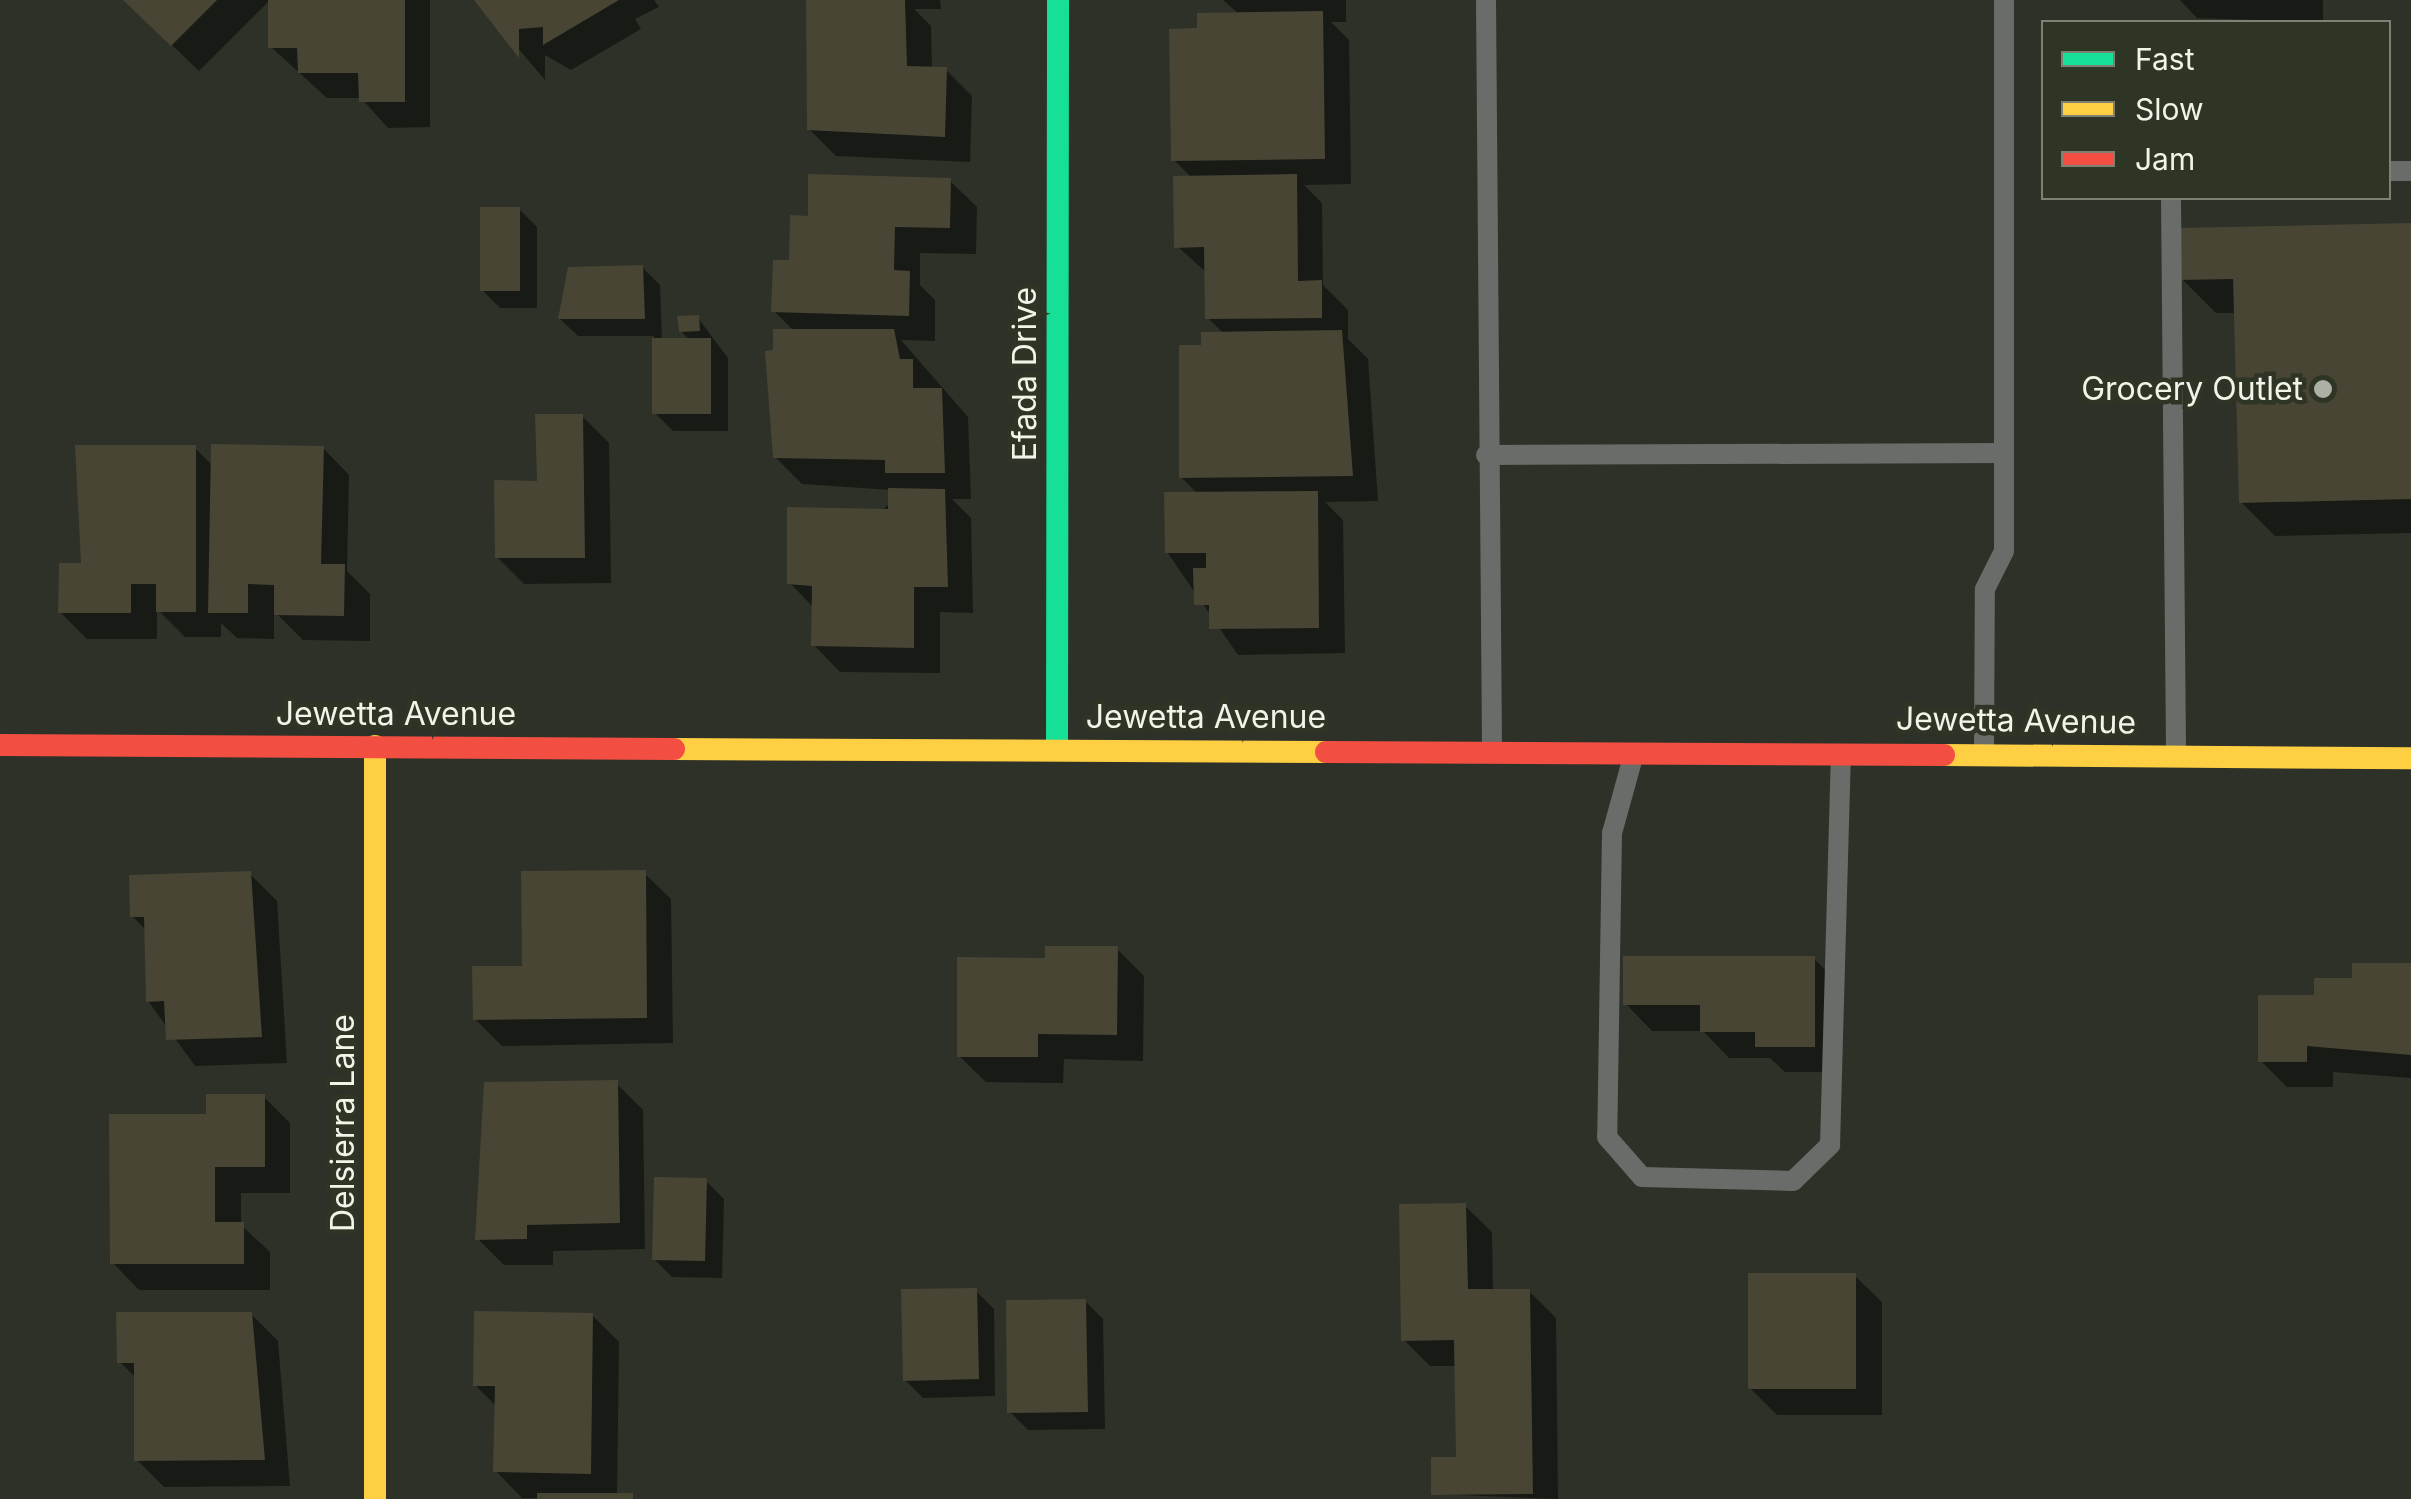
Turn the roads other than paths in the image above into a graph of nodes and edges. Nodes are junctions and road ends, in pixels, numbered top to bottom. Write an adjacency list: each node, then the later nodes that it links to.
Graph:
1 (1058, 0): 9 (street, Efada Drive)
2 (1486, 0): 6 (lane)
3 (2004, 0): 5 (lane)
4 (2171, 200): 14 (lane)
5 (2004, 454): 6 (lane); 13 (lane)
6 (1486, 455): 10 (lane)
7 (0, 745): 8 (street, Jewetta Avenue)
8 (375, 746): 9 (street, Jewetta Avenue); 16 (street, Delsierra Lane)
9 (1057, 748): 10 (street, Jewetta Avenue)
10 (1492, 750): 11 (street, Jewetta Avenue)
11 (1634, 750): 12 (street, Jewetta Avenue); 12 (lane)
12 (1841, 752): 13 (street, Jewetta Avenue)
13 (1984, 754): 14 (street, Jewetta Avenue)
14 (2176, 756): 15 (street, Jewetta Avenue)
15 (2411, 758)
16 (375, 1499)

